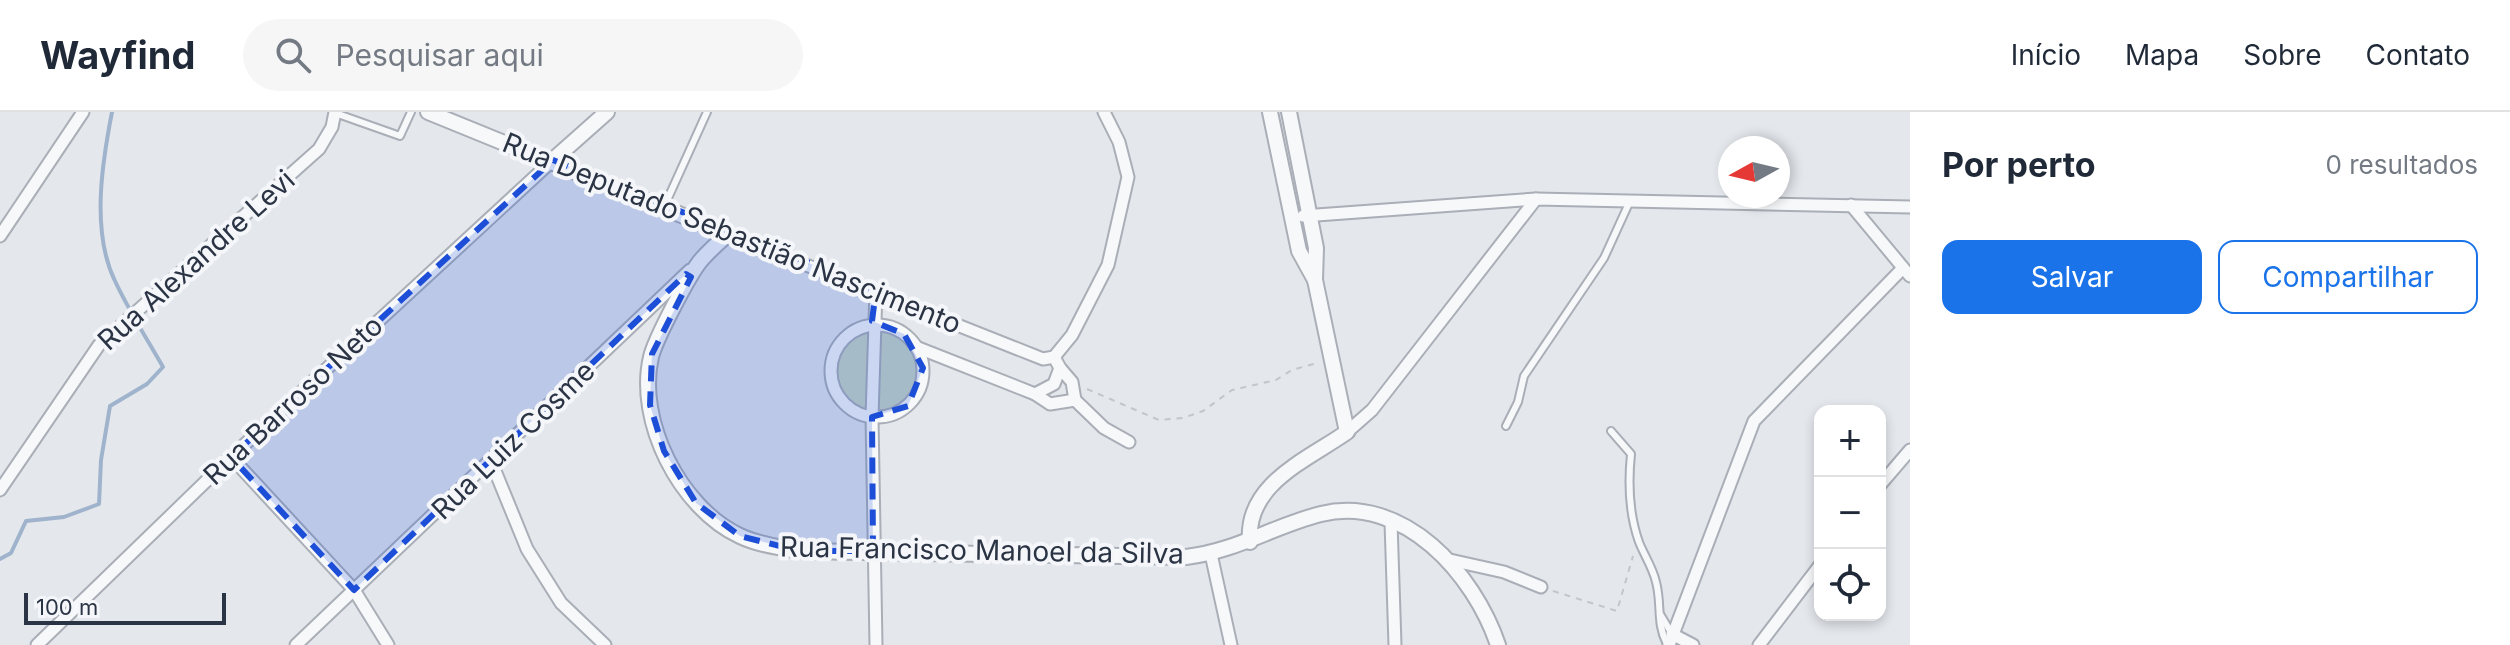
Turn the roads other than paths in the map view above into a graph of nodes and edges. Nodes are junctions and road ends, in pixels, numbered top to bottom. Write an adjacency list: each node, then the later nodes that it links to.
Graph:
1 (83, 112): 19 (street)
2 (411, 112): 9 (lane)
3 (428, 112): 10 (street, Rua Deputado Sebastião Nascimento)
4 (607, 112): 10 (street)
5 (707, 112): 14 (lane)
6 (1104, 112): 26 (street)
7 (1270, 112): 17 (street)
8 (1289, 112): 16 (street)
9 (335, 113): 38 (street, Rua Alexandre Levi)
10 (553, 160): 14 (street, Rua Deputado Sebastião Nascimento); 35 (street, Rua Barroso Neto)
11 (1536, 199): 12 (street); 16 (street); 32 (street)
12 (1630, 201): 13 (street); 30 (lane)
13 (1851, 205): 15 (street); 21 (street)
14 (664, 207): 18 (street, Rua Deputado Sebastião Nascimento)
15 (1910, 207)
16 (1310, 216): 17 (street); 22 (street)
17 (1292, 217): 22 (street)
18 (728, 234): 20 (street, Rua Luiz Cosme); 23 (street, Rua Deputado Sebastião Nascimento)
19 (0, 236)
20 (699, 262): 36 (street, Rua Luiz Cosme); 41 (street, Rua Francisco Manoel da Silva)
21 (1907, 272): 47 (street)
22 (1315, 280): 32 (street)
23 (876, 290): 24 (street); 26 (street, Rua Deputado Sebastião Nascimento)
24 (872, 324): 25 (street, Rua Deputado Sebastião Nascimento); 29 (street); 29 (street)
25 (916, 347): 27 (street, Rua Deputado Sebastião Nascimento); 29 (street)
26 (1057, 363): 27 (street); 28 (street)
27 (1035, 394): 28 (street, Rua Deputado Sebastião Nascimento)
28 (1075, 400): 33 (street)
29 (872, 417): 41 (street)
30 (1506, 426)
31 (1611, 431): 47 (lane)
32 (1347, 432): 40 (street)
33 (1129, 442)
34 (1910, 450): 37 (street)
35 (231, 457): 46 (street); 48 (street, Rua Barroso Neto)
36 (491, 461): 46 (street, Rua Luiz Cosme); 51 (street)
37 (1886, 478)
38 (0, 490)
39 (1391, 522): 40 (street, Rua Francisco Manoel da Silva); 43 (street, Rua Francisco Manoel da Silva); 54 (street)
40 (1250, 542): 42 (street, Rua Francisco Manoel da Silva)
41 (873, 551): 42 (street, Rua Francisco Manoel da Silva); 52 (street)
42 (1211, 554): 53 (street)
43 (1450, 560): 45 (street); 55 (street, Rua Francisco Manoel da Silva)
44 (1814, 573): 57 (street)
45 (1541, 587)
46 (354, 590): 49 (street, Rua Luiz Cosme); 50 (street)
47 (1669, 641): 56 (street)
48 (37, 645)
49 (296, 645)
50 (388, 645)
51 (605, 645)
52 (876, 645)
53 (1231, 645)
54 (1395, 645)
55 (1498, 645)
56 (1693, 645)
57 (1759, 645)

